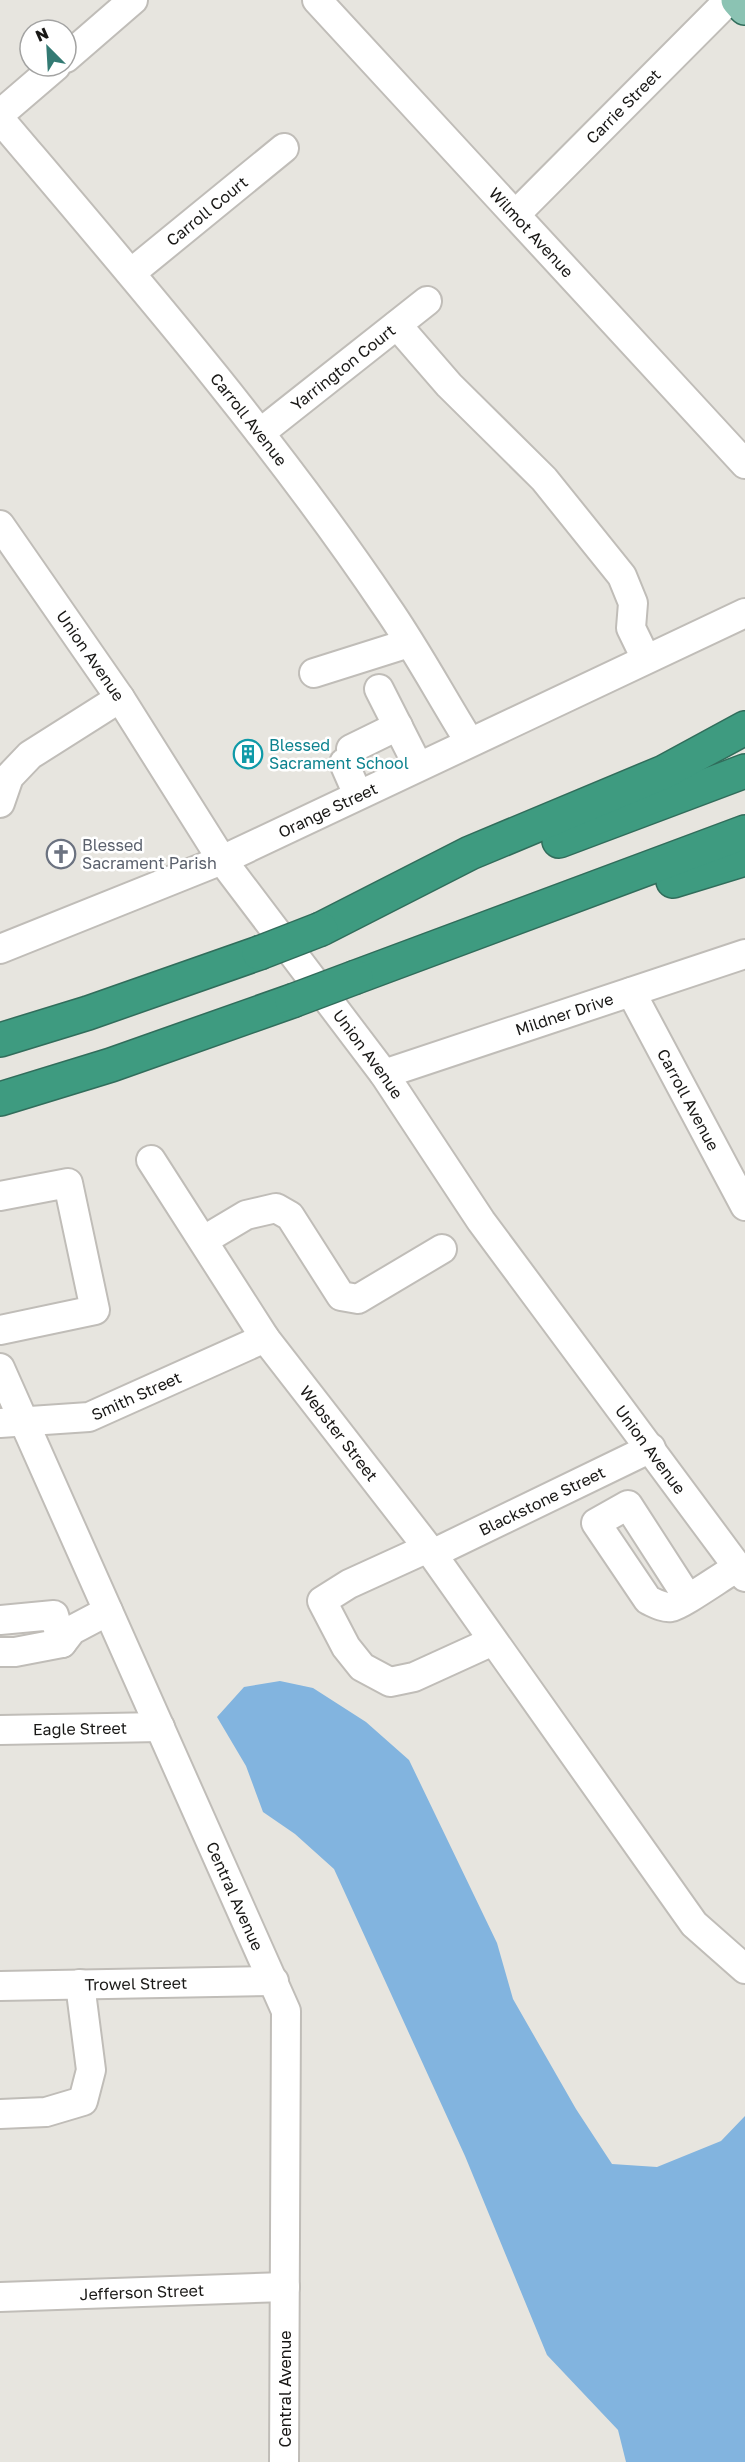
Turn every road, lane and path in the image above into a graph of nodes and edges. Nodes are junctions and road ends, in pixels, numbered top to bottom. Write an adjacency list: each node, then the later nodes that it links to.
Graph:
1 (133, 0): 6 (street)
2 (317, 0): 11 (street, Wilmot Avenue)
3 (729, 0): 11 (street, Carrie Street)
4 (738, 0): 5 (main road)
5 (745, 8)
6 (78, 48)
7 (42, 78): 8 (street)
8 (0, 114)
9 (0, 119): 12 (street, Carroll Avenue)
10 (284, 148): 12 (street, Carroll Court)
11 (516, 214): 16 (street, Wilmot Avenue)
12 (131, 273): 15 (street, Carroll Avenue)
13 (427, 301): 14 (street, Yarrington Court)
14 (397, 325): 15 (street, Yarrington Court); 20 (street)
15 (260, 433): 19 (street, Carroll Avenue)
16 (745, 464)
17 (0, 525): 23 (street, Union Avenue)
18 (745, 613): 20 (street, Orange Street)
19 (409, 643): 21 (street); 26 (street, Carroll Avenue)
20 (646, 659): 26 (street, Orange Street)
21 (314, 673)
22 (379, 689): 24 (street)
23 (120, 698): 30 (street); 32 (street, Union Avenue)
24 (398, 726): 27 (street); 29 (street)
25 (745, 728): 34 (highway)
26 (469, 741): 27 (street, Orange Street)
27 (418, 766): 29 (street, Orange Street)
28 (745, 771): 34 (highway)
29 (358, 795): 32 (street, Orange Street)
30 (0, 803)
31 (745, 832): 37 (highway)
32 (222, 860): 35 (street, Orange Street); 40 (street, Union Avenue)
33 (745, 860): 37 (highway)
34 (321, 929): 39 (highway, bridge)
35 (0, 949)
36 (745, 954): 38 (street, Mildner Drive)
37 (356, 977): 41 (highway, bridge)
38 (631, 992): 40 (street, Mildner Drive); 44 (street, Carroll Avenue)
39 (0, 1040)
40 (384, 1074): 51 (street, Union Avenue)
41 (0, 1099)
42 (151, 1160): 45 (street, Webster Street)
43 (0, 1196): 47 (street)
44 (745, 1206)
45 (204, 1240): 46 (street); 48 (street, Webster Street)
46 (442, 1249)
47 (0, 1330)
48 (265, 1338): 50 (street, Smith Street); 52 (street, Webster Street)
49 (0, 1368): 50 (street, Central Avenue)
50 (11, 1422): 55 (street, Central Avenue)
51 (651, 1448): 52 (street, Blackstone Street); 53 (street, Union Avenue)
52 (430, 1551): 57 (street, Webster Street); 57 (street, Blackstone Street)
53 (741, 1572): 54 (street)
54 (688, 1598)
55 (108, 1611): 58 (street); 60 (street, Central Avenue)
56 (0, 1620): 58 (street)
57 (493, 1641): 62 (street, Webster Street)
58 (62, 1643): 59 (street)
59 (0, 1652)
60 (160, 1727): 61 (street, Eagle Street); 63 (street, Central Avenue)
61 (0, 1730)
62 (745, 1969)
63 (274, 1981): 64 (street, Trowel Street); 67 (street, Central Avenue)
64 (80, 1984): 65 (street, Trowel Street); 66 (street)
65 (0, 1986)
66 (0, 2114)
67 (285, 2287): 68 (street, Jefferson Street); 69 (street, Central Avenue)
68 (0, 2297)
69 (284, 2462)

